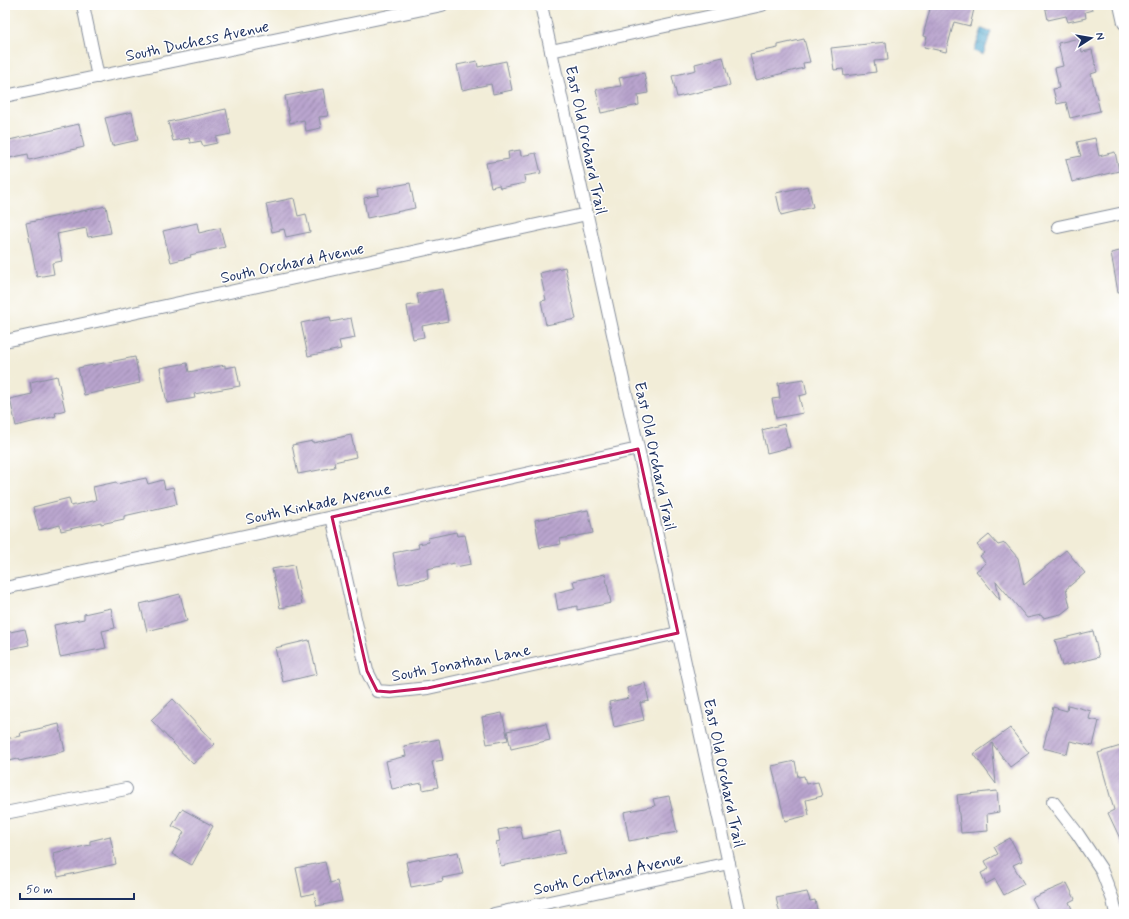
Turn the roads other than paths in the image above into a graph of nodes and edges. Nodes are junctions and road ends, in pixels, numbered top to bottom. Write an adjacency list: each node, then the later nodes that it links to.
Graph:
1 (84, 5): 8 (street)
2 (442, 5): 8 (street, South Duchess Avenue)
3 (541, 5): 7 (street, East Old Orchard Trail)
4 (762, 5): 7 (street)
5 (1120, 5): 6 (street)
6 (1124, 22)
7 (551, 51): 11 (street, East Old Orchard Trail)
8 (98, 77): 9 (street, South Duchess Avenue)
9 (5, 96)
10 (1124, 213): 12 (street)
11 (587, 214): 13 (street, South Orchard Avenue); 14 (street, East Old Orchard Trail)
12 (1058, 227)
13 (5, 341)
14 (638, 449): 15 (street, South Kinkade Avenue); 17 (street, East Old Orchard Trail)
15 (332, 517): 16 (street, South Kinkade Avenue); 17 (street, South Jonathan Lane)
16 (5, 588)
17 (678, 632): 21 (street, East Old Orchard Trail)
18 (126, 789): 20 (street)
19 (1053, 802): 24 (street)
20 (5, 813)
21 (729, 863): 22 (street, South Cortland Avenue); 23 (street, East Old Orchard Trail)
22 (494, 914)
23 (740, 914)
24 (1116, 914)

